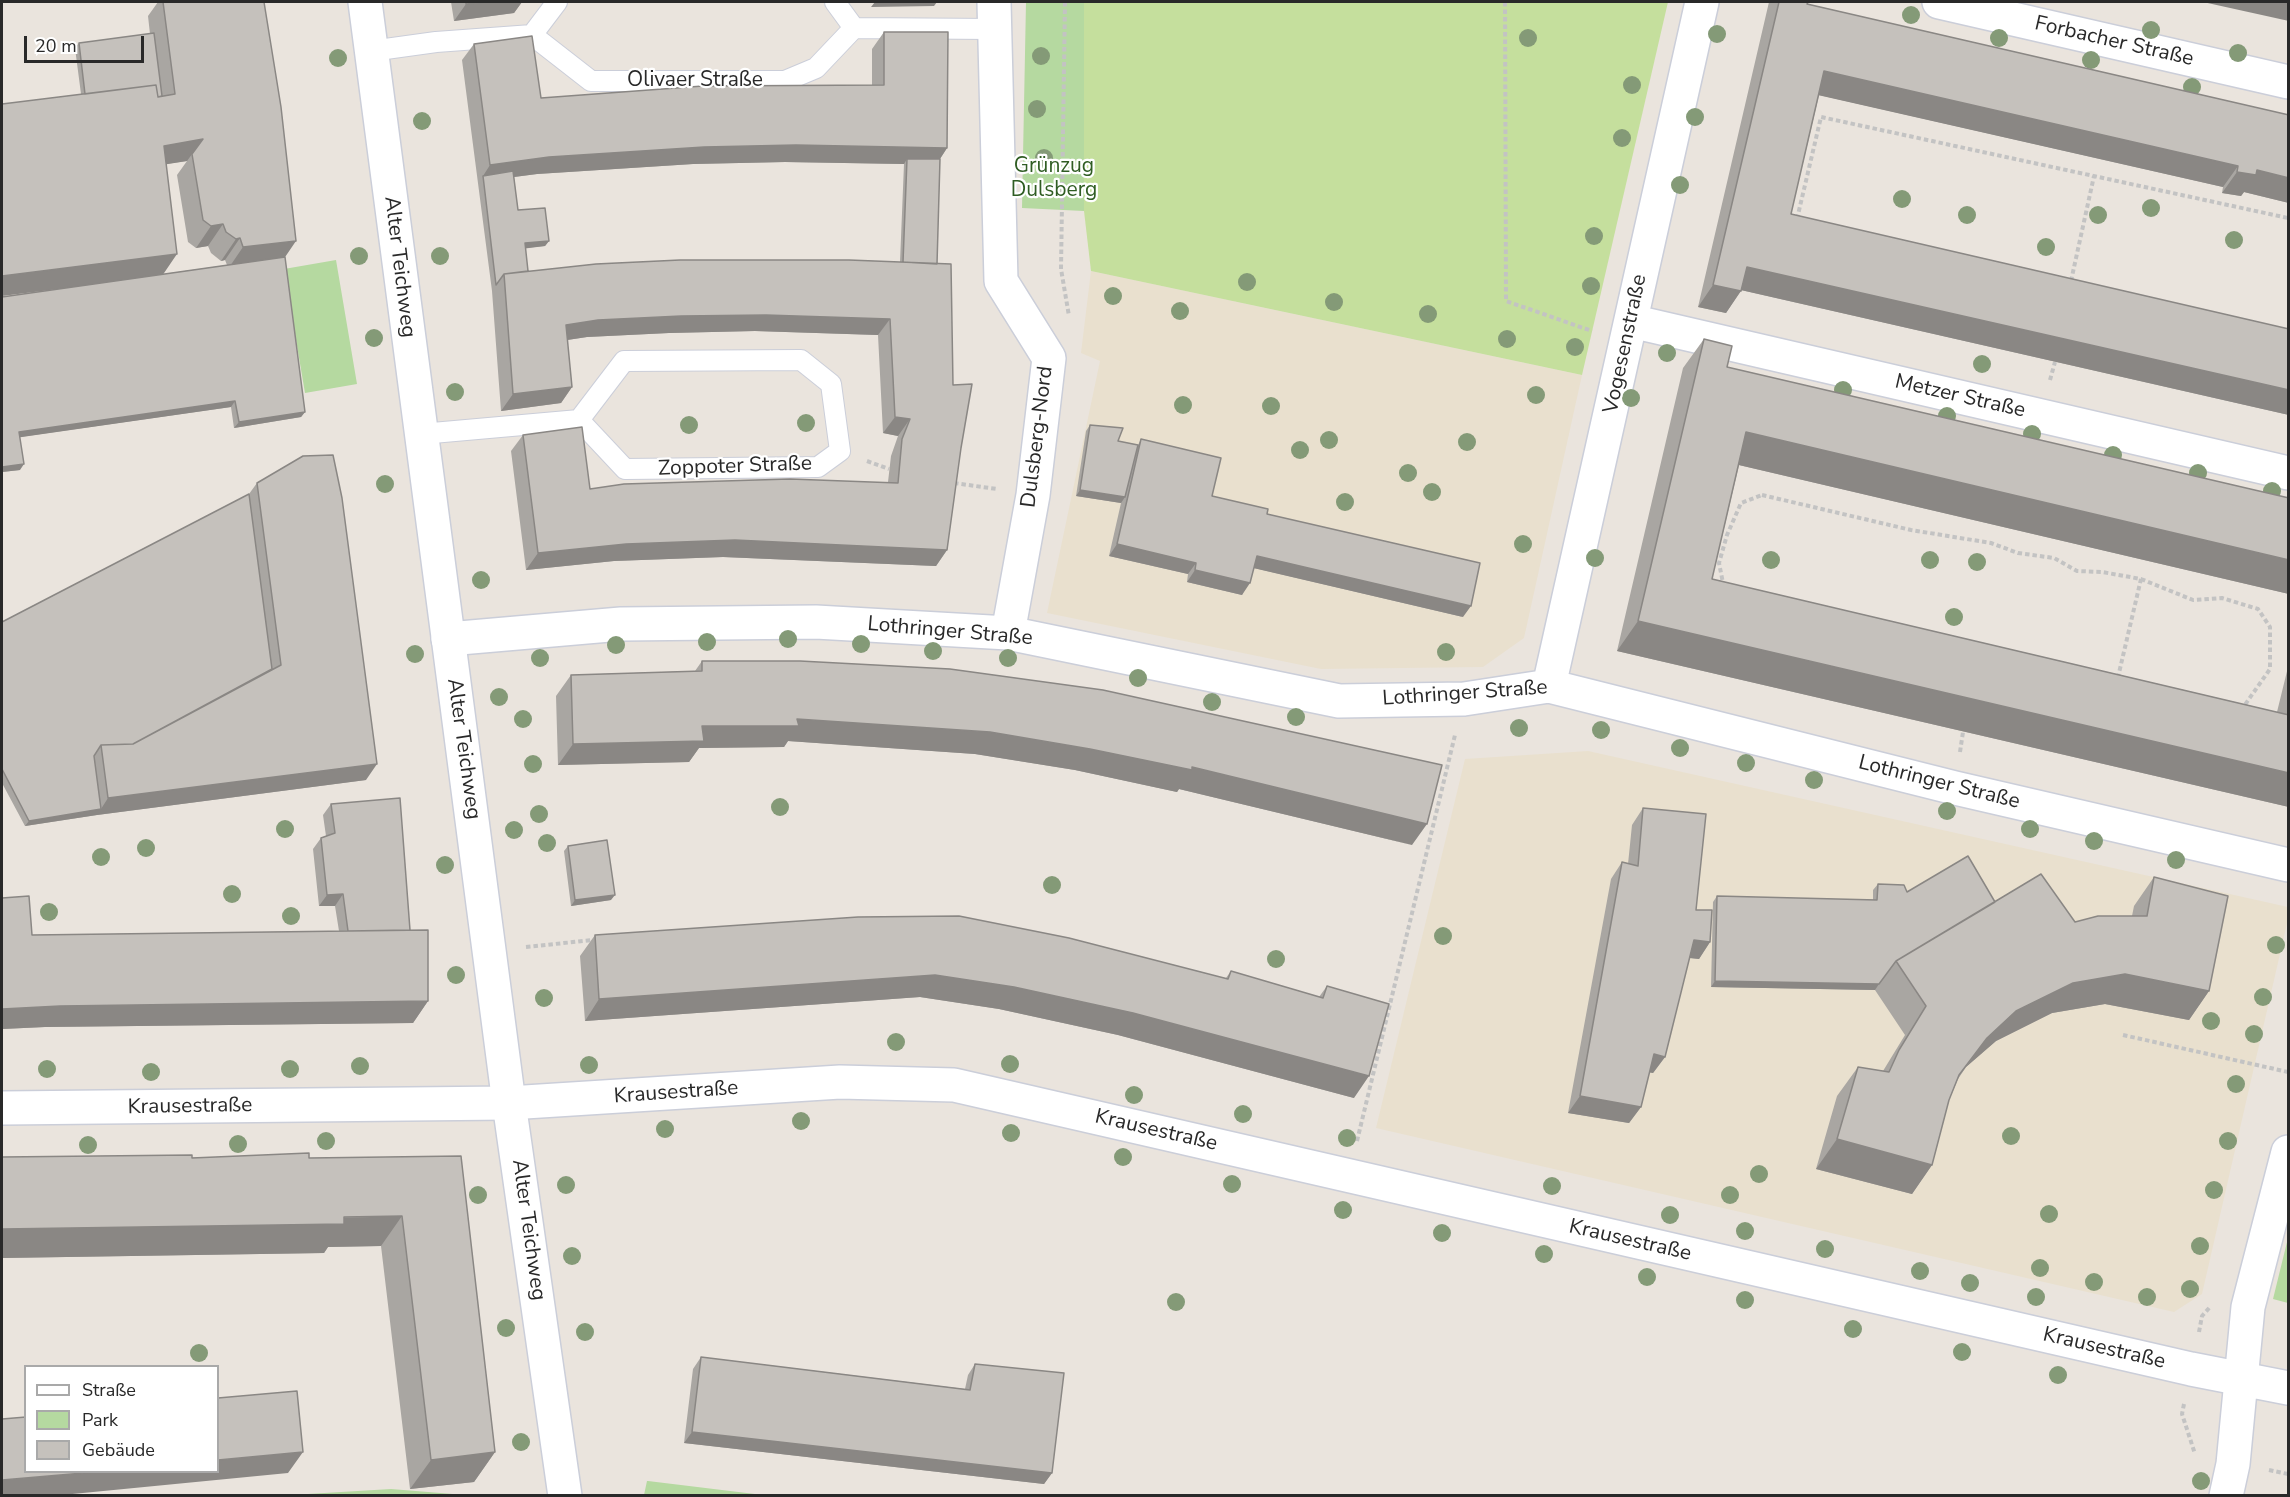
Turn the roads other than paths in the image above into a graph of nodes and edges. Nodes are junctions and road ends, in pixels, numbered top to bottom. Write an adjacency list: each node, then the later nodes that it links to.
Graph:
1 (365, 2): 9 (street, Alter Teichweg)
2 (557, 2): 8 (lane)
3 (836, 2): 7 (lane)
4 (1702, 2): 11 (street, Vogesenstraße)
5 (1939, 2): 10 (street, Forbacher Straße)
6 (994, 16): 7 (lane); 15 (street, Dulsberg-Nord)
7 (854, 28): 8 (lane, Olivaer Straße)
8 (532, 35): 9 (lane)
9 (371, 51): 13 (street, Alter Teichweg)
10 (2289, 82)
11 (1629, 332): 14 (street, Metzer Straße); 17 (street, Vogesenstraße)
12 (579, 420): 12 (lane, Zoppoter Straße); 13 (lane)
13 (421, 434): 16 (street, Alter Teichweg)
14 (2289, 473)
15 (1008, 633): 16 (street, Lothringer Straße); 17 (street, Lothringer Straße)
16 (448, 639): 19 (street, Alter Teichweg)
17 (1549, 686): 18 (street, Lothringer Straße)
18 (2289, 865)
19 (509, 1103): 20 (street, Krausestraße); 22 (street, Krausestraße); 24 (street, Alter Teichweg)
20 (2, 1108)
21 (2289, 1152): 22 (street)
22 (2244, 1378): 23 (street, Krausestraße); 25 (street)
23 (2289, 1388)
24 (565, 1496)
25 (2226, 1496)

